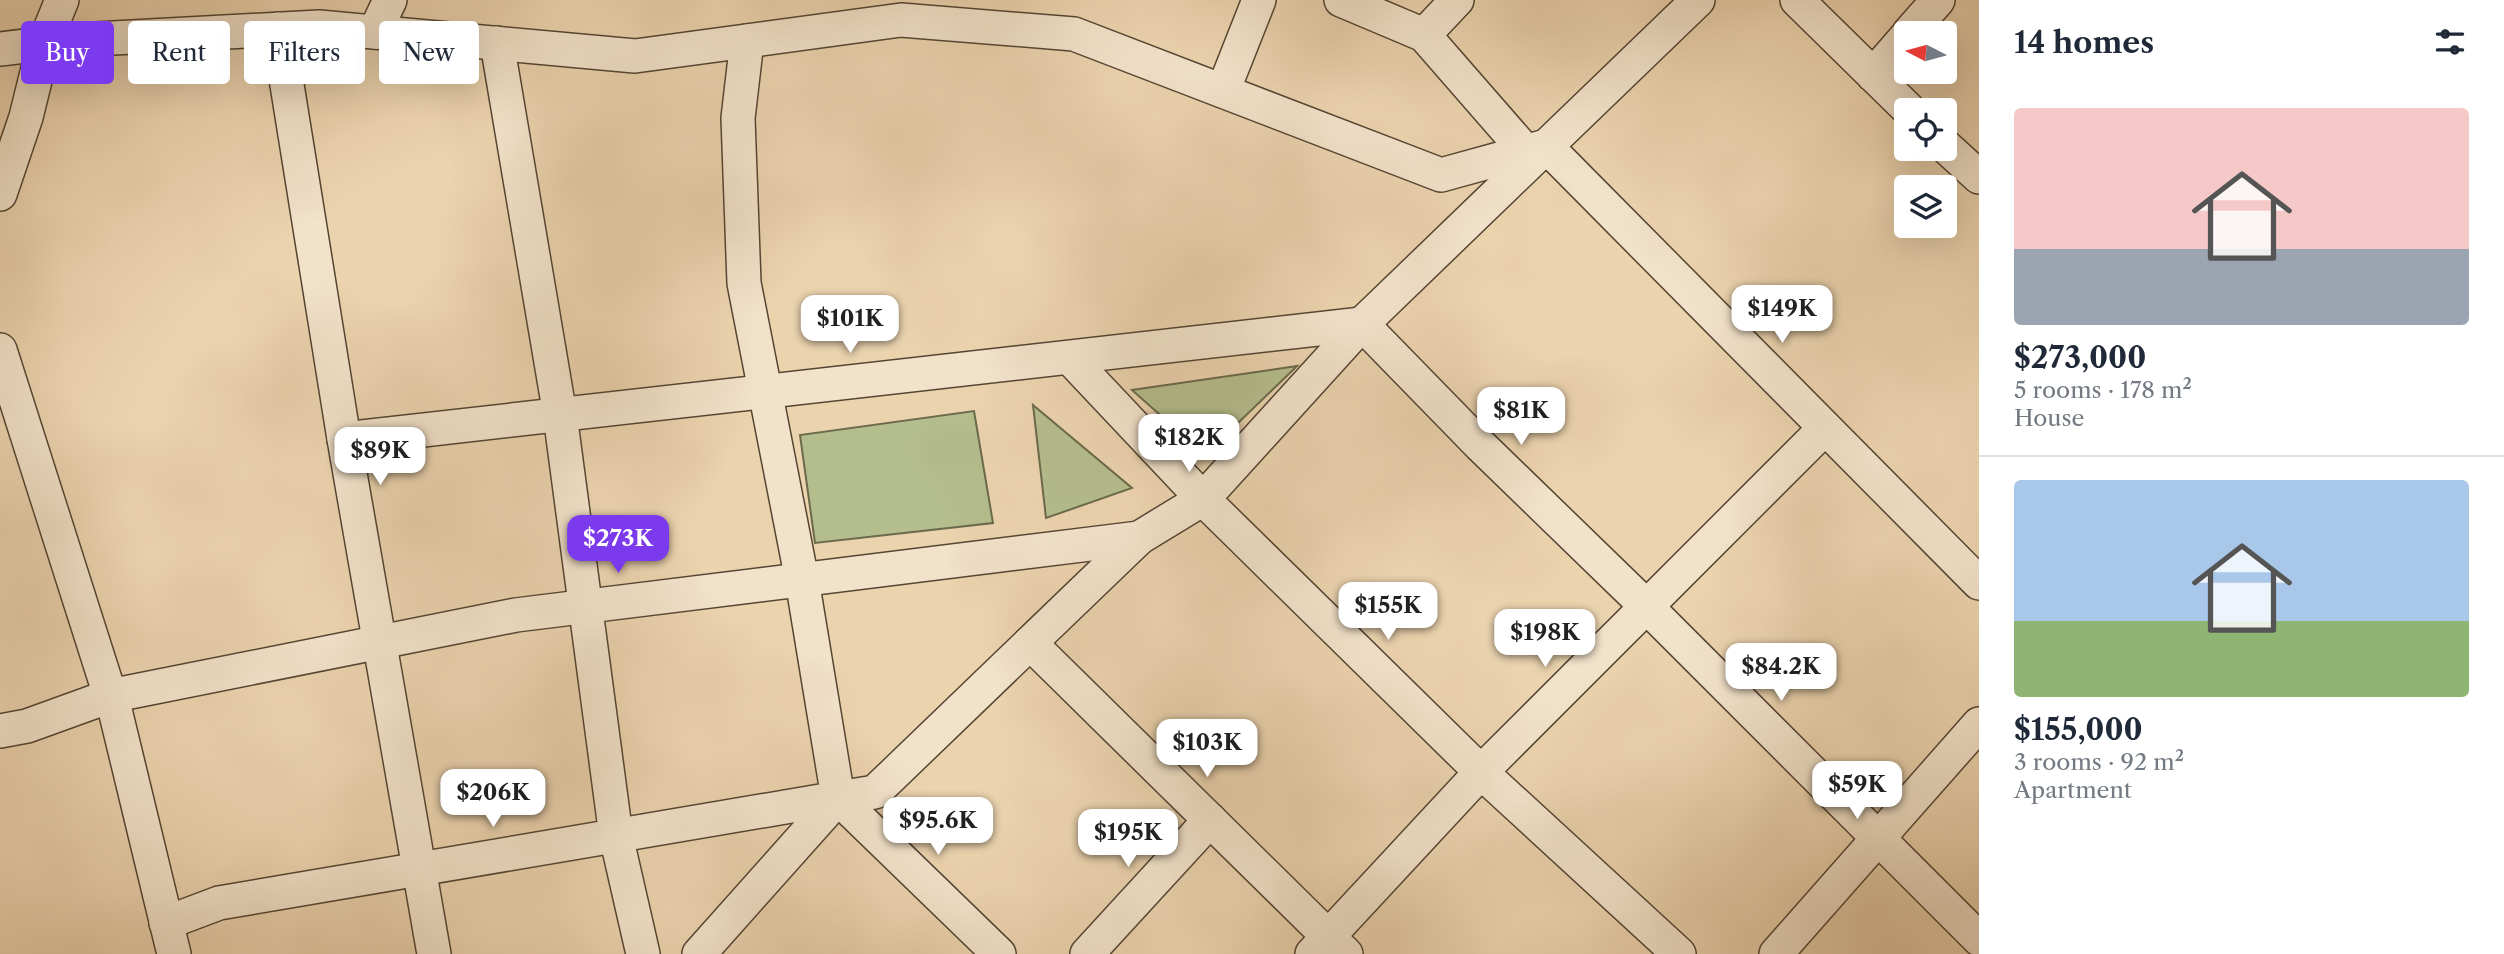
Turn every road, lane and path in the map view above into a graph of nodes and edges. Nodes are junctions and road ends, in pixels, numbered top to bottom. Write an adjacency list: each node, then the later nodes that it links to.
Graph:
1 (62, 0): 10 (street)
2 (390, 0): 14 (street)
3 (1259, 0): 25 (street)
4 (1341, 0): 15 (street)
5 (1457, 0): 15 (street)
6 (1698, 0): 27 (street)
7 (1797, 0): 22 (street)
8 (1938, 0): 11 (street)
9 (907, 10): 17 (street); 25 (street)
10 (53, 21)
11 (1919, 21)
12 (244, 31): 16 (street)
13 (365, 31): 14 (street)
14 (376, 32): 18 (street)
15 (1424, 35): 27 (street)
16 (114, 38)
17 (747, 41): 18 (street); 34 (street)
18 (497, 43): 35 (street)
19 (21, 47): 20 (street)
20 (0, 50)
21 (1894, 50): 22 (street)
22 (1873, 75): 26 (street)
23 (34, 84): 30 (street)
24 (287, 84): 37 (street)
25 (1223, 91): 27 (street)
26 (1897, 98)
27 (1536, 149): 31 (street); 36 (street)
28 (1957, 157): 29 (street)
29 (1979, 177)
30 (0, 194)
31 (1362, 324): 33 (street); 38 (street); 43 (street)
32 (0, 350): 46 (street)
33 (1070, 358): 34 (street); 38 (street)
34 (766, 392): 35 (street); 40 (street)
35 (560, 415): 37 (street); 42 (street)
36 (1825, 428): 41 (street); 43 (street)
37 (344, 439): 44 (street)
38 (1203, 499): 39 (street); 49 (street)
39 (1139, 538): 40 (street); 45 (street)
40 (802, 580): 42 (street); 50 (street)
41 (1979, 583)
42 (584, 606): 44 (street); 52 (street)
43 (1646, 606): 49 (street); 53 (street)
44 (381, 642): 46 (street); 54 (street)
45 (1030, 643): 50 (street); 51 (street)
46 (110, 696): 48 (street); 55 (street)
47 (1979, 724): 53 (street)
48 (0, 732)
49 (1481, 772): 57 (street); 63 (street)
50 (838, 798): 52 (street); 60 (street); 61 (street)
51 (1210, 820): 57 (street); 62 (street)
52 (616, 836): 54 (street); 59 (street)
53 (1879, 838): 56 (street); 64 (street)
54 (418, 870): 55 (street); 58 (street)
55 (170, 939)
56 (1979, 939)
57 (1328, 948)
58 (434, 954)
59 (643, 954)
60 (699, 954)
61 (999, 954)
62 (1087, 954)
63 (1679, 954)
64 (1776, 954)

